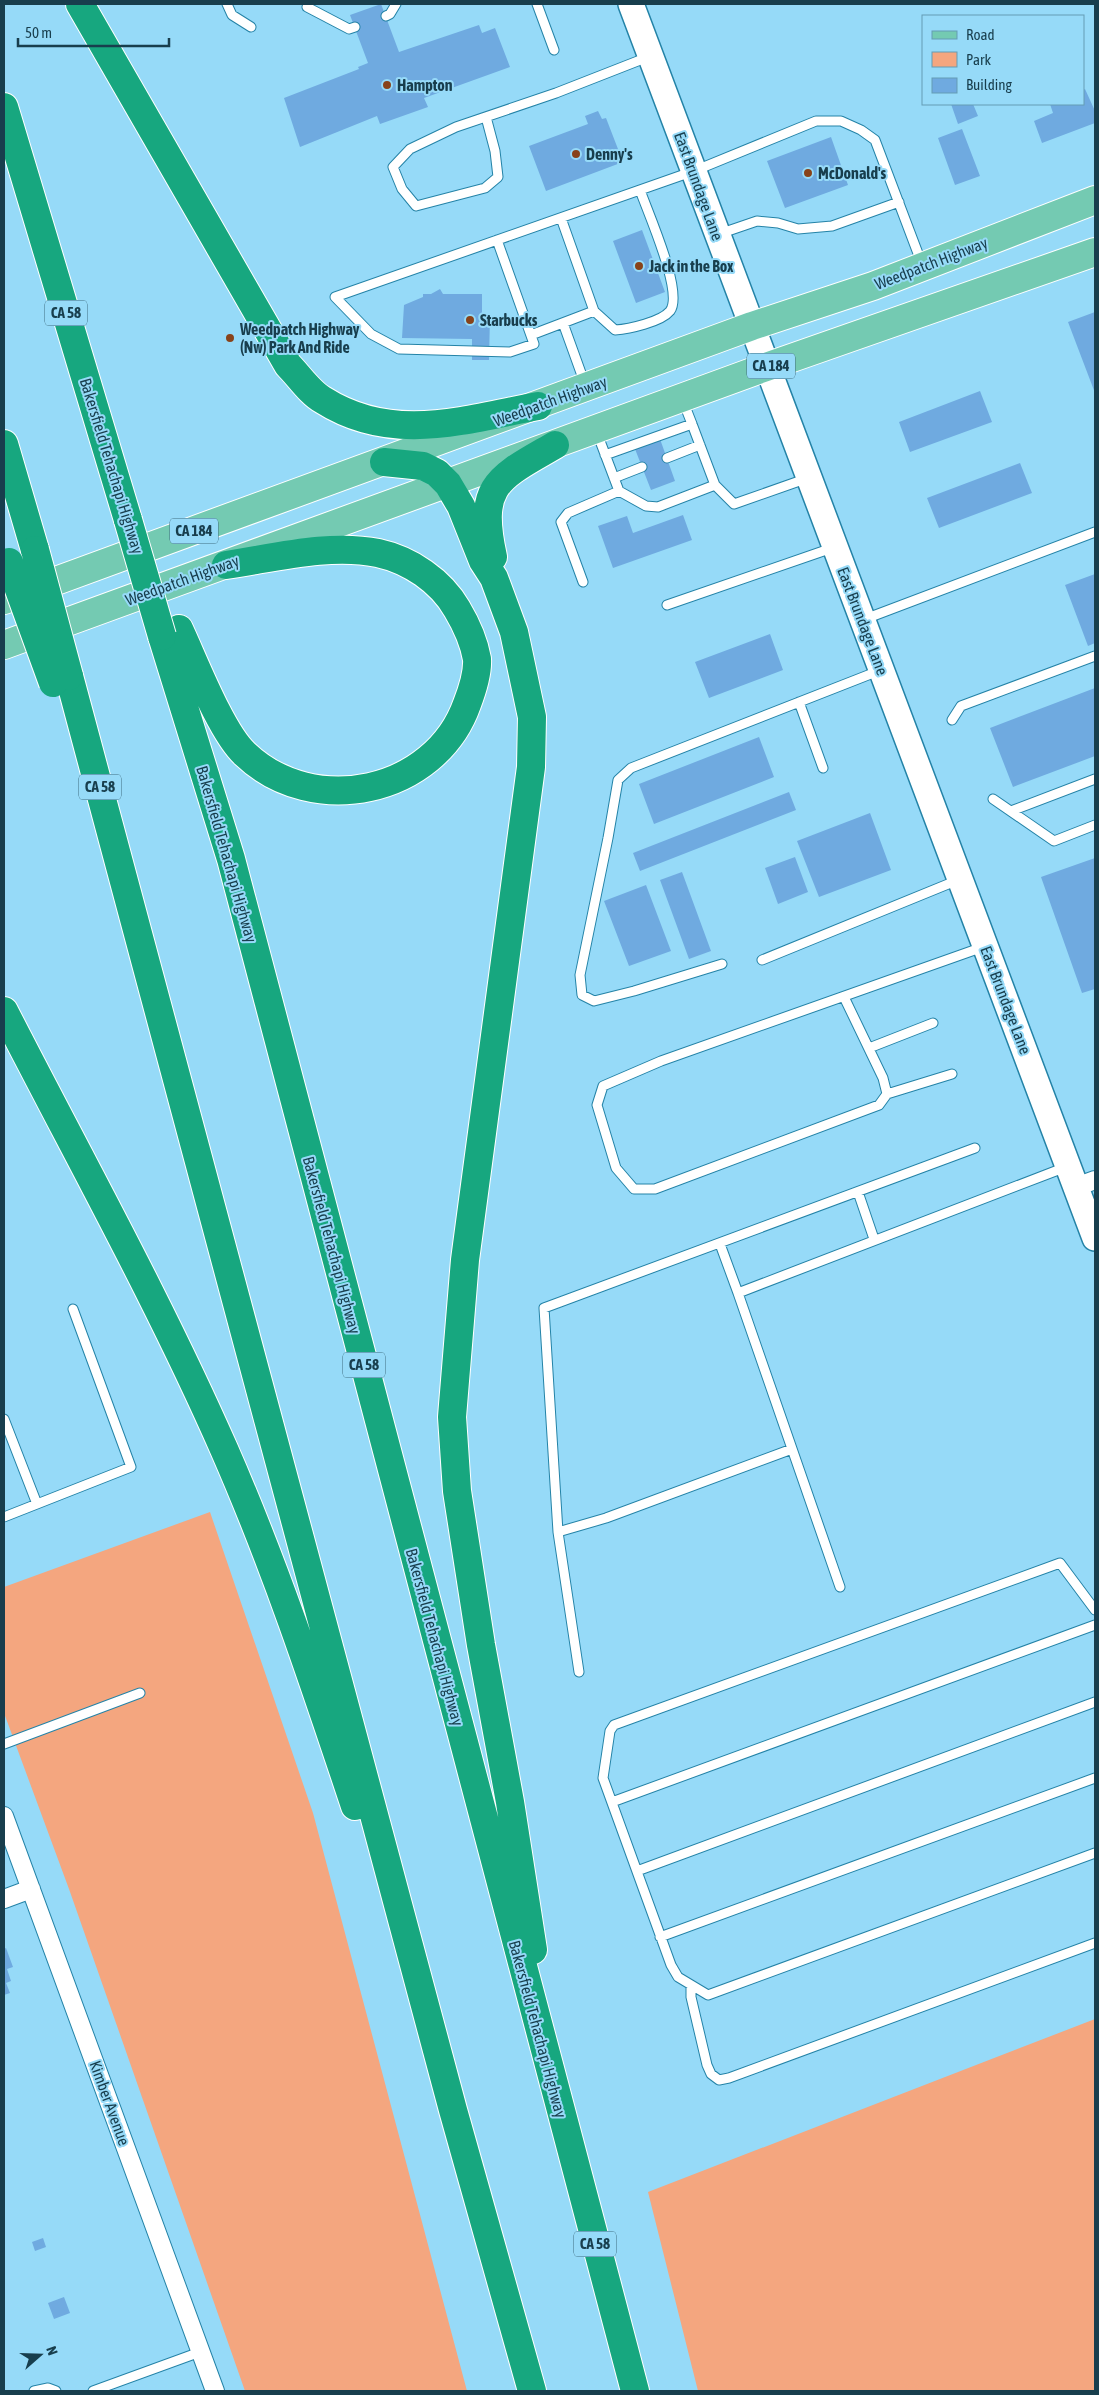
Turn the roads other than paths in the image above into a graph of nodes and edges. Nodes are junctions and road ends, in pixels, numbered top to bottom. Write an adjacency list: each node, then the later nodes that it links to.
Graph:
1 (80, 4): 30 (highway)
2 (227, 4): 8 (lane)
3 (396, 4): 7 (lane)
4 (537, 4): 10 (lane)
5 (631, 4): 11 (main road, East Brundage Lane)
6 (307, 7): 9 (lane)
7 (386, 16)
8 (251, 27)
9 (355, 27)
10 (554, 50)
11 (651, 56): 13 (lane); 14 (main road, East Brundage Lane)
12 (4, 107): 53 (highway, Bakersfield Tehachapi Highway / CA 58, bridge)
13 (486, 117): 13 (lane)
14 (694, 171): 15 (lane); 17 (lane); 19 (main road, East Brundage Lane)
15 (640, 190): 18 (lane); 23 (lane)
16 (1095, 200): 22 (main road, Weedpatch Highway / CA 184)
17 (899, 202): 19 (lane); 22 (lane)
18 (561, 218): 20 (lane); 23 (lane)
19 (717, 234): 25 (main road, East Brundage Lane)
20 (497, 240): 26 (lane); 26 (lane)
21 (1095, 252): 27 (main road, Weedpatch Highway / CA 184)
22 (923, 266): 25 (main road, Weedpatch Highway / CA 184)
23 (594, 311): 24 (lane)
24 (563, 323): 26 (lane); 28 (lane)
25 (752, 326): 27 (main road, East Brundage Lane); 28 (main road, Weedpatch Highway / CA 184)
26 (531, 335)
27 (766, 367): 29 (main road, Weedpatch Highway / CA 184); 40 (main road, East Brundage Lane)
28 (586, 388): 30 (main road, Weedpatch Highway / CA 184)
29 (683, 399): 31 (lane); 32 (main road, Weedpatch Highway / CA 184)
30 (538, 406): 37 (main road, Weedpatch Highway / CA 184)
31 (692, 424): 32 (lane); 35 (lane)
32 (601, 443): 34 (main road, Weedpatch Highway / CA 184); 39 (lane)
33 (4, 444): 57 (highway, CA 58, bridge)
34 (555, 445): 41 (main road, Weedpatch Highway / CA 184); 48 (highway)
35 (700, 445): 36 (lane); 42 (lane)
36 (667, 458)
37 (384, 462): 41 (highway); 50 (main road, Weedpatch Highway / CA 184)
38 (642, 468): 39 (lane)
39 (614, 478): 43 (lane)
40 (809, 478): 42 (lane); 45 (main road, East Brundage Lane)
41 (448, 484): 47 (main road, Weedpatch Highway / CA 184); 48 (highway)
42 (715, 485): 43 (lane)
43 (619, 491): 49 (lane)
44 (1095, 532): 52 (lane)
45 (835, 547): 51 (lane); 52 (main road, East Brundage Lane)
46 (7, 553): 57 (highway, bridge)
47 (226, 565): 53 (highway); 54 (main road, Weedpatch Highway / CA 184)
48 (494, 578): 105 (highway)
49 (583, 582)
50 (4, 600)
51 (667, 605)
52 (862, 620): 56 (main road, East Brundage Lane)
53 (171, 632): 105 (highway, Bakersfield Tehachapi Highway / CA 58)
54 (4, 645)
55 (1095, 656): 59 (lane)
56 (881, 670): 58 (lane); 65 (main road, East Brundage Lane)
57 (61, 679): 106 (highway, CA 58)
58 (799, 702): 60 (lane); 68 (lane)
59 (952, 720)
60 (823, 768)
61 (1095, 779): 63 (lane)
62 (993, 799): 63 (lane)
63 (1011, 811): 64 (lane)
64 (1095, 825)
65 (960, 879): 66 (main road, East Brundage Lane); 67 (lane)
66 (985, 946): 69 (lane); 76 (main road, East Brundage Lane)
67 (762, 960)
68 (722, 964)
69 (844, 997): 72 (lane); 74 (lane)
70 (4, 1011): 106 (highway)
71 (934, 1023): 72 (lane)
72 (869, 1048): 74 (lane)
73 (952, 1074): 74 (lane)
74 (887, 1094)
75 (975, 1148): 77 (lane)
76 (1080, 1178): 78 (main road, East Brundage Lane); 79 (lane)
77 (858, 1192): 79 (lane); 80 (lane)
78 (1095, 1238)
79 (874, 1239): 81 (lane)
80 (720, 1244): 81 (lane); 87 (lane)
81 (738, 1293): 84 (lane)
82 (73, 1309): 85 (lane)
83 (4, 1419): 85 (lane)
84 (792, 1449): 87 (lane); 88 (lane)
85 (37, 1504): 86 (lane)
86 (4, 1517)
87 (558, 1532): 91 (lane)
88 (840, 1588)
89 (1095, 1610): 96 (lane)
90 (1095, 1625): 96 (lane)
91 (580, 1672)
92 (140, 1693): 94 (lane)
93 (1095, 1702): 99 (lane)
94 (4, 1744)
95 (1095, 1778): 102 (lane)
96 (612, 1802): 99 (lane)
97 (4, 1816): 100 (street, Kimber Avenue)
98 (1095, 1853): 104 (lane)
99 (637, 1871): 102 (lane)
100 (31, 1889): 101 (street); 107 (street, Kimber Avenue)
101 (4, 1899)
102 (660, 1936): 104 (lane)
103 (1095, 1943): 104 (lane)
104 (691, 1984)
105 (556, 2097): 113 (highway, Bakersfield Tehachapi Highway / CA 58)
106 (453, 2110): 112 (highway, CA 58)
107 (200, 2352): 110 (lane); 111 (street, Kimber Avenue)
108 (34, 2391): 109 (lane)
109 (56, 2391)
110 (93, 2391)
111 (215, 2391)
112 (532, 2391)
113 (635, 2391)

